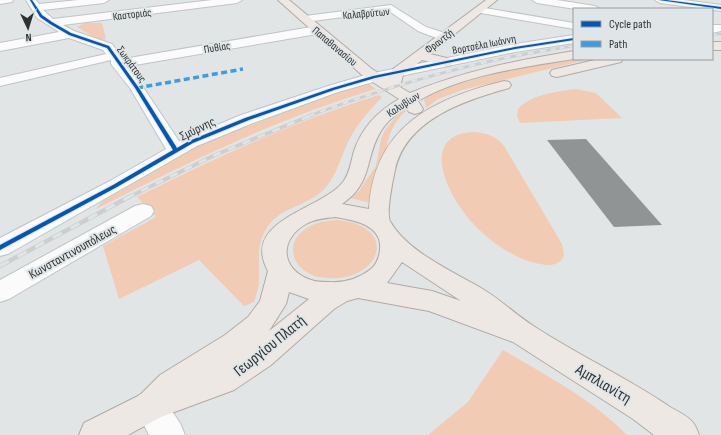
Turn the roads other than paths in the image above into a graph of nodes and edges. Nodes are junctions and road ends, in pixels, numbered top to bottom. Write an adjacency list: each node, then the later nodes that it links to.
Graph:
1 (8, 0): 10 (street)
2 (104, 0): 15 (street)
3 (170, 0): 15 (street)
4 (237, 0): 22 (street, Καστοριάς)
5 (283, 0): 16 (main road, Παπαθανασίου)
6 (382, 0): 11 (street)
7 (492, 0): 14 (main road, Φραντζή)
8 (537, 0): 12 (street)
9 (660, 0): 13 (street)
10 (0, 1)
11 (391, 8): 16 (street, Καλαβρύτων); 20 (street, Καλαβρύτων)
12 (589, 8)
13 (721, 8)
14 (479, 10): 17 (street); 20 (main road, Φραντζή)
15 (40, 12): 19 (street, Σωκράτους); 22 (street, Καστοριάς)
16 (305, 19): 18 (main road, Παπαθανασίου)
17 (573, 26)
18 (317, 30): 22 (street, Πυθίας); 30 (main road, Παπαθανασίου)
19 (70, 34): 22 (street, Σωκράτους); 23 (street)
20 (444, 37): 24 (main road, Φραντζή)
21 (573, 39): 27 (street, Βορτσέλα Ιωάννη)
22 (113, 41): 31 (street, Πυθίας); 35 (street, Σωκράτους)
23 (0, 48)
24 (421, 54): 27 (main road); 28 (main road, Φραντζή)
25 (573, 55): 33 (main road, Καλυβίων)
26 (612, 60): 29 (main road)
27 (446, 62): 28 (street, Βορτσέλα Ιωάννη)
28 (398, 72): 30 (street, Βορτσέλα Ιωάννη); 33 (main road)
29 (540, 76)
30 (374, 77): 33 (main road, Παπαθανασίου); 35 (street, Σμύρνης)
31 (0, 82)
32 (516, 82): 34 (main road, Καλυβίων)
33 (400, 93): 34 (main road); 37 (main road, Καλυβίων)
34 (416, 123): 38 (main road, Καλυβίων)
35 (176, 151): 39 (street, Σμύρνης)
36 (143, 211): 42 (street, Κωνσταντινουπόλεως)
37 (306, 216): 38 (main road); 40 (main road)
38 (386, 233): 41 (main road); 43 (main road, Αμπλιανίτη)
39 (0, 248)
40 (280, 272): 41 (main road); 44 (main road, Γεωργίου Πλατή)
41 (349, 290): 43 (main road, Αμπλιανίτη); 44 (main road, Γεωργίου Πλατή)
42 (0, 292)
43 (524, 335): 47 (main road, Αμπλιανίτη)
44 (150, 406): 45 (main road, Γεωργίου Πλατή); 46 (street)
45 (96, 435)
46 (168, 435)
47 (682, 435)

